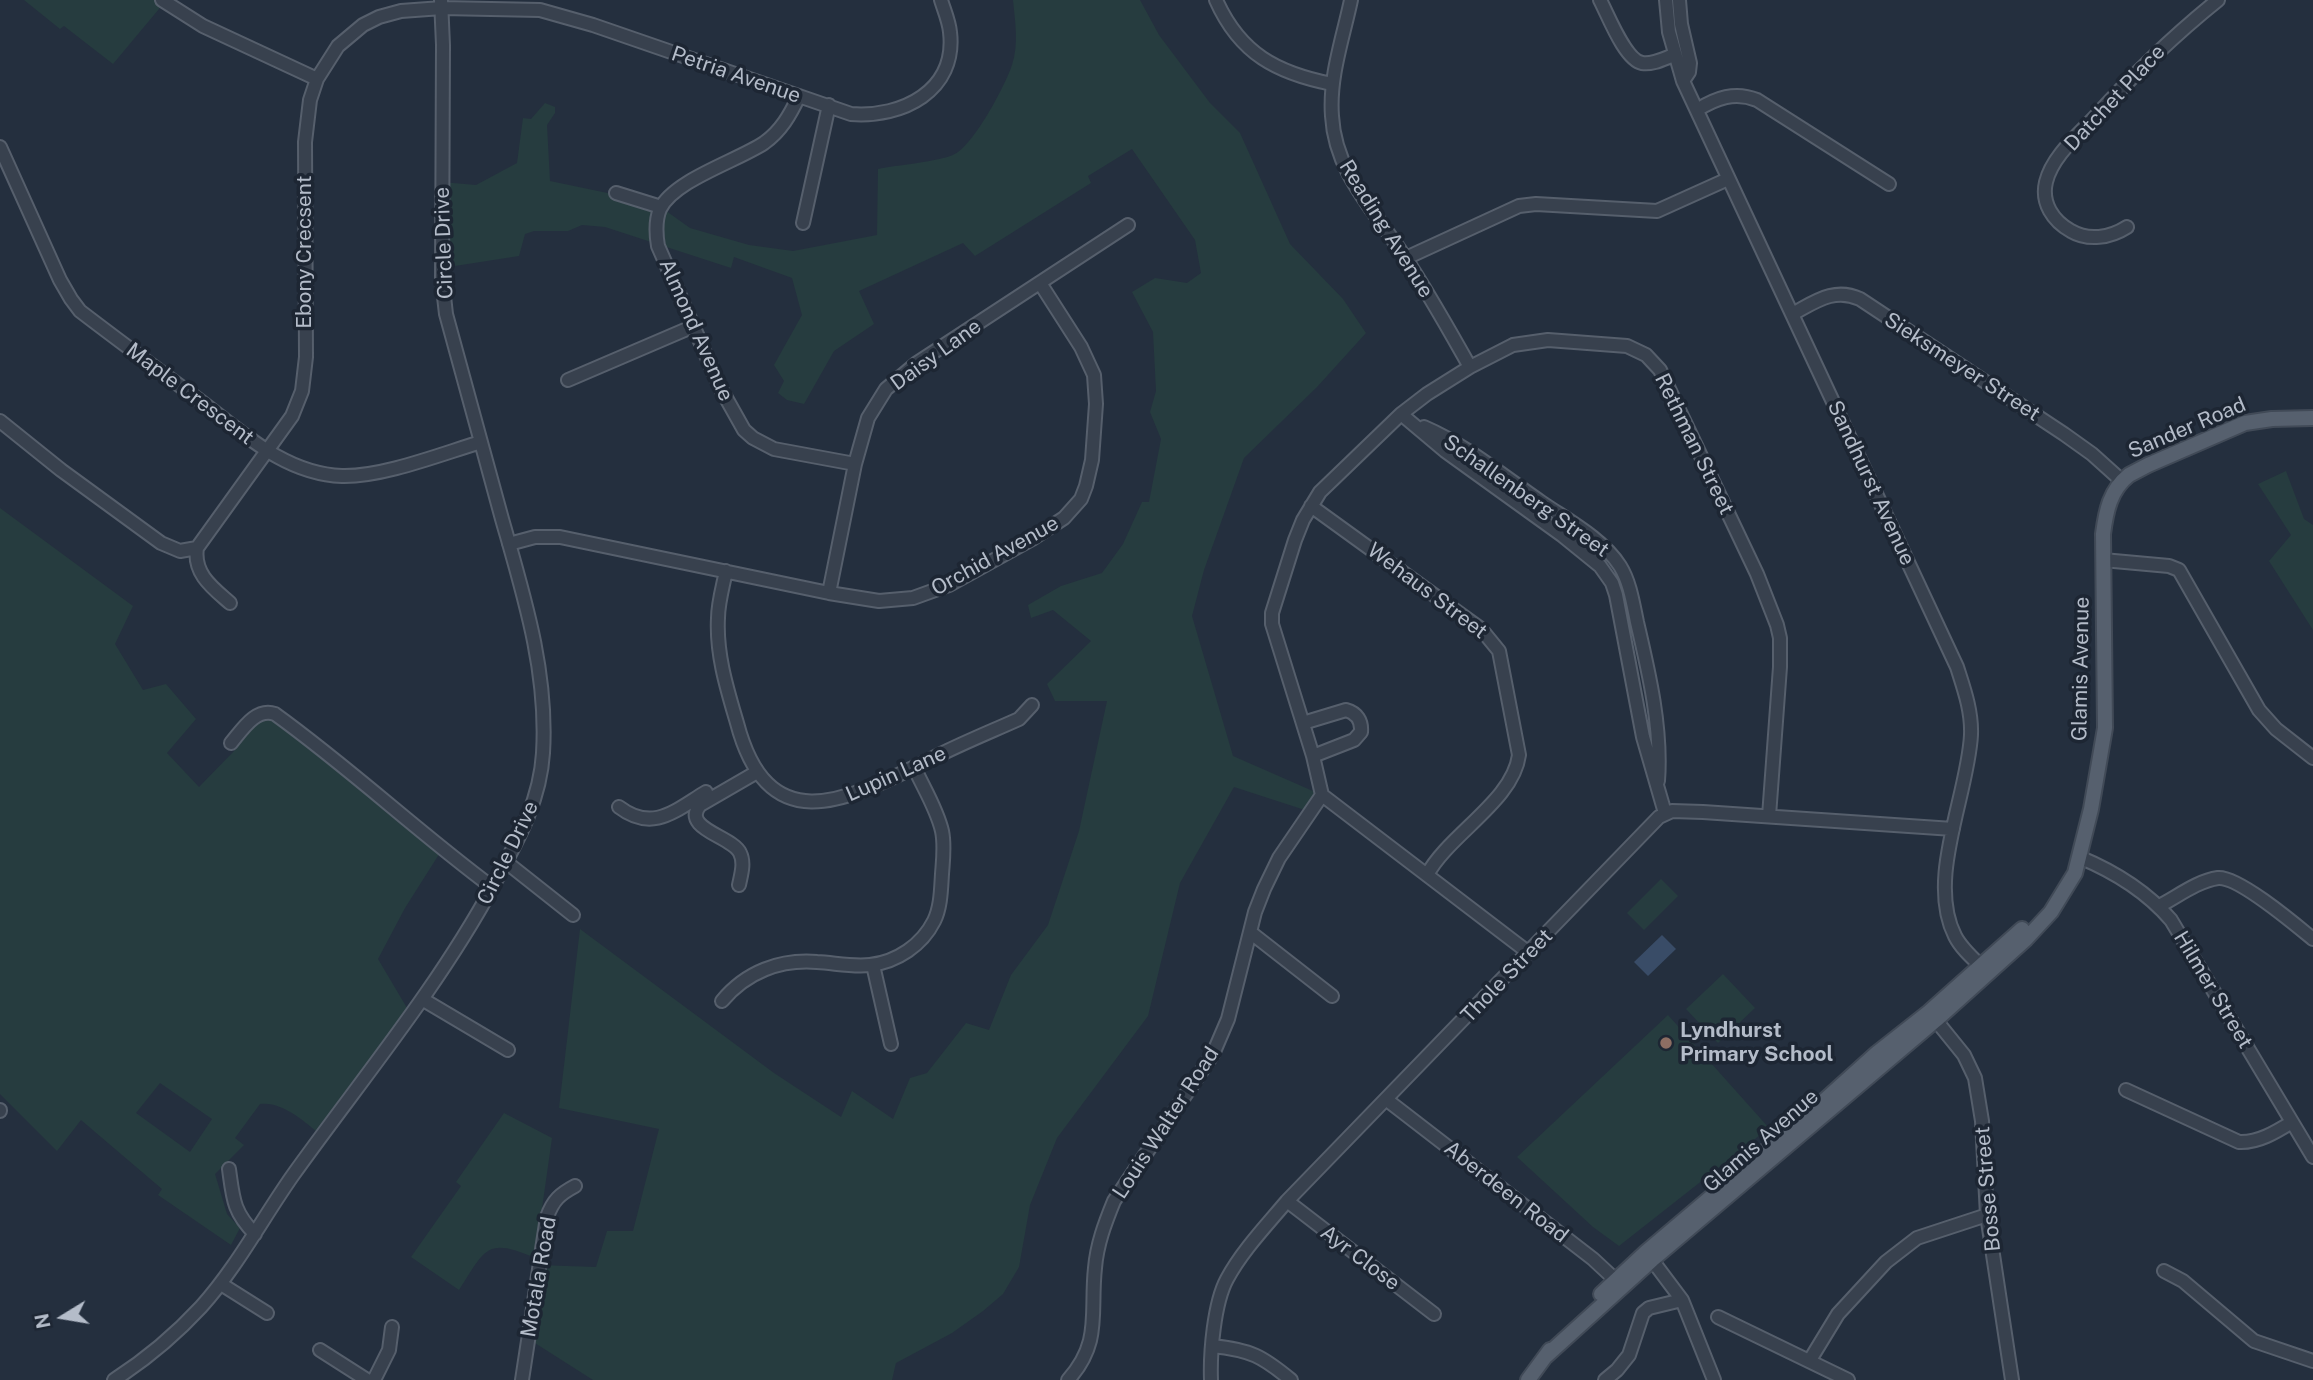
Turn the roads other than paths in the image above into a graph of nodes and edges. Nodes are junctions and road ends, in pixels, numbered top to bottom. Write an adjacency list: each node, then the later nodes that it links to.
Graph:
1 (162, 0): 11 (street)
2 (941, 0): 15 (street, Petria Avenue)
3 (1216, 0): 13 (street)
4 (1351, 0): 13 (street, Reading Avenue)
5 (1600, 0): 10 (street)
6 (1666, 0): 10 (street, Sandhurst Avenue)
7 (1679, 0): 12 (street)
8 (2218, 0): 24 (street, Datchet Place)
9 (442, 4): 11 (street, Ebony Crecsent); 14 (street, Petria Avenue); 34 (street, Circle Drive)
10 (1674, 55): 12 (street, Sandhurst Avenue)
11 (317, 79): 35 (street, Ebony Crecsent)
12 (1683, 81): 16 (street, Sandhurst Avenue)
13 (1332, 83): 25 (street, Reading Avenue)
14 (799, 96): 15 (street, Petria Avenue); 21 (street)
15 (829, 105): 22 (street)
16 (1697, 110): 18 (street, Sandhurst Avenue); 19 (street)
17 (0, 147): 35 (street, Maple Crescent)
18 (1728, 179): 25 (street); 27 (street, Sandhurst Avenue)
19 (1889, 184)
20 (616, 193): 21 (street)
21 (661, 207): 28 (street, Almond Avenue)
22 (803, 223)
23 (1128, 225): 26 (street, Daisy Lane)
24 (2127, 228)
25 (1406, 258): 29 (street, Reading Avenue)
26 (1040, 283): 36 (street, Daisy Lane); 43 (street, Orchid Avenue)
27 (1792, 314): 37 (street, Sieksmeyer Street); 56 (street, Sandhurst Avenue)
28 (694, 326): 30 (street); 36 (street, Almond Avenue)
29 (1470, 367): 31 (street, Rethman Street); 55 (street, Rethman Street)
30 (568, 380)
31 (1401, 414): 38 (street, Rethman Street); 54 (street, Schallenberg Street)
32 (2313, 418): 37 (main road, Sander Road)
33 (0, 421): 40 (street)
34 (481, 442): 35 (street, Maple Crescent); 39 (street, Circle Drive)
35 (267, 452): 40 (street, Ebony Crecsent)
36 (855, 464): 43 (street, Daisy Lane)
37 (2122, 481): 41 (main road, Glamis Avenue)
38 (1311, 506): 46 (street, Rethman Street); 59 (street, Wehaus Street)
39 (509, 544): 42 (street, Orchid Avenue); 58 (street, Circle Drive)
40 (197, 548): 44 (street)
41 (2103, 560): 49 (street); 57 (main road, Glamis Avenue)
42 (726, 571): 43 (street, Orchid Avenue); 51 (street, Lupin Lane)
43 (829, 593)
44 (230, 603)
45 (1032, 705): 50 (street, Lupin Lane)
46 (1303, 723): 48 (street, Rethman Street); 48 (street)
47 (231, 743): 61 (street)
48 (1313, 755): 52 (street, Rethman Street)
49 (2313, 758)
50 (914, 767): 51 (street, Lupin Lane); 67 (street)
51 (754, 769): 53 (street); 60 (street)
52 (1322, 795): 59 (street); 64 (street, Louis Walter Road)
53 (619, 807)
54 (1665, 813): 55 (street); 66 (street, Thole Street)
55 (1769, 816): 56 (street)
56 (1953, 830): 68 (street, Sandhurst Avenue)
57 (2079, 857): 62 (street, Hilmer Street); 68 (main road, Glamis Avenue)
58 (506, 863): 61 (street, Circle Drive); 63 (street)
59 (1427, 875): 66 (street)
60 (739, 885)
61 (492, 887): 70 (street, Circle Drive)
62 (2159, 906): 65 (street); 77 (street, Hilmer Street)
63 (573, 915)
64 (1250, 932): 69 (street); 101 (street, Louis Walter Road)
65 (2313, 939)
66 (1529, 953): 76 (street, Thole Street)
67 (873, 965): 71 (street); 73 (street)
68 (1984, 969): 72 (main road, Glamis Avenue)
69 (1332, 996)
70 (422, 999): 74 (street); 83 (street, Circle Drive)
71 (722, 1002)
72 (1932, 1016): 82 (street, Bosse Street); 84 (main road, Glamis Avenue)
73 (891, 1044)
74 (508, 1050)
75 (2126, 1090): 77 (street)
76 (1387, 1100): 81 (street, Thole Street); 86 (street, Aberdeen Road)
77 (2292, 1122): 78 (street, Hilmer Street)
78 (2313, 1157)
79 (229, 1169): 83 (street)
80 (575, 1186): 100 (street, Motala Road)
81 (1287, 1201): 90 (street, Ayr Close); 93 (street, Thole Street)
82 (1987, 1215): 95 (street); 108 (street, Bosse Street)
83 (255, 1234): 87 (street, Circle Drive)
84 (1649, 1256): 86 (main road, Glamis Avenue); 88 (street)
85 (2164, 1271): 96 (street)
86 (1619, 1283): 104 (main road, Glamis Avenue)
87 (221, 1284): 89 (street); 97 (street, Circle Drive)
88 (1682, 1300): 105 (street); 106 (street)
89 (267, 1314)
90 (1434, 1314)
91 (1718, 1317): 95 (street)
92 (392, 1327): 99 (street)
93 (1213, 1346): 102 (street, Thole Street); 103 (street)
94 (320, 1350): 98 (street)
95 (1810, 1360): 107 (street)
96 (2313, 1361)
97 (114, 1380)
98 (367, 1380)
99 (374, 1380)
100 (522, 1380)
101 (1068, 1380)
102 (1211, 1380)
103 (1292, 1380)
104 (1528, 1380)
105 (1605, 1380)
106 (1714, 1380)
107 (1848, 1380)
108 (2012, 1380)

